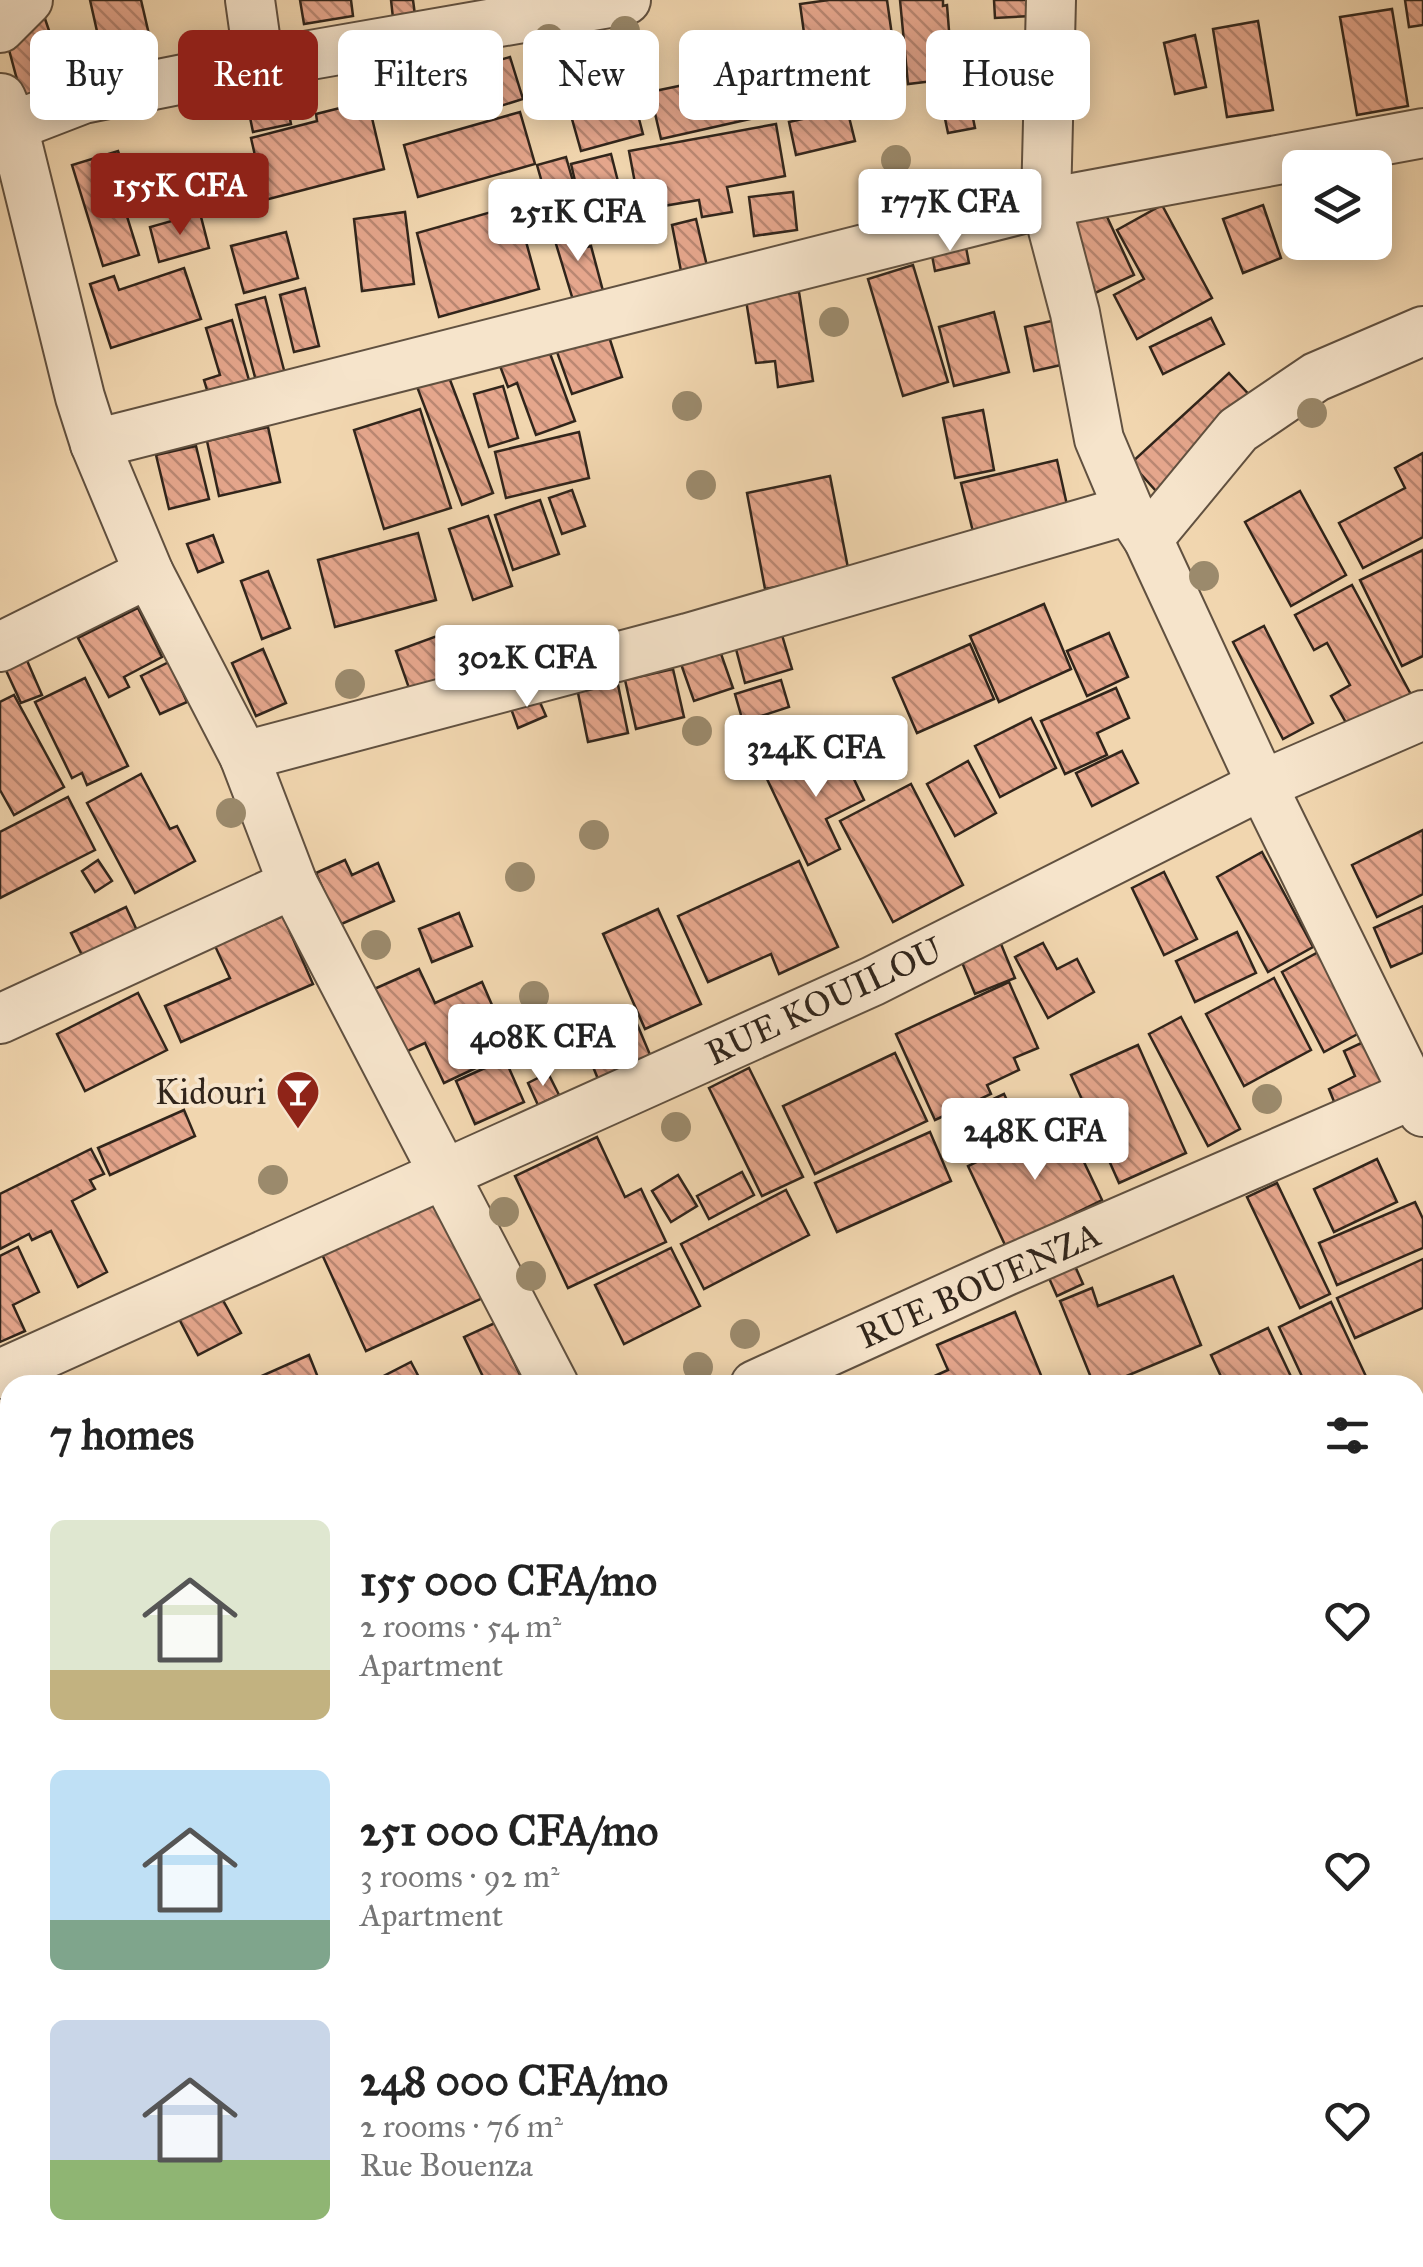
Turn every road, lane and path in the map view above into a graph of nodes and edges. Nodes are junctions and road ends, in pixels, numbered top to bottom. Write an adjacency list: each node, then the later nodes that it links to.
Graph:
1 (28, 0): 5 (street)
2 (250, 0): 6 (street)
3 (626, 0): 7 (street)
4 (1051, 0): 11 (street)
5 (0, 28)
6 (254, 30)
7 (318, 54)
8 (178, 80): 9 (street)
9 (4, 118): 13 (street)
10 (1423, 132): 11 (street)
11 (1046, 203): 13 (street); 14 (street)
12 (1423, 331): 14 (street)
13 (95, 444): 15 (street)
14 (1139, 525): 18 (street); 19 (street)
15 (149, 573): 16 (street); 18 (street)
16 (0, 647)
17 (1423, 715): 19 (street, RUE KOUILOU)
18 (244, 756): 20 (street)
19 (1262, 785): 22 (street); 23 (street, RUE KOUILOU)
20 (293, 884): 21 (street); 23 (street)
21 (0, 1019)
22 (1420, 1099): 26 (street, RUE BOUENZA)
23 (446, 1174): 24 (street, RUE KOUILOU); 25 (street)
24 (0, 1374)
25 (549, 1375)
26 (777, 1375)

